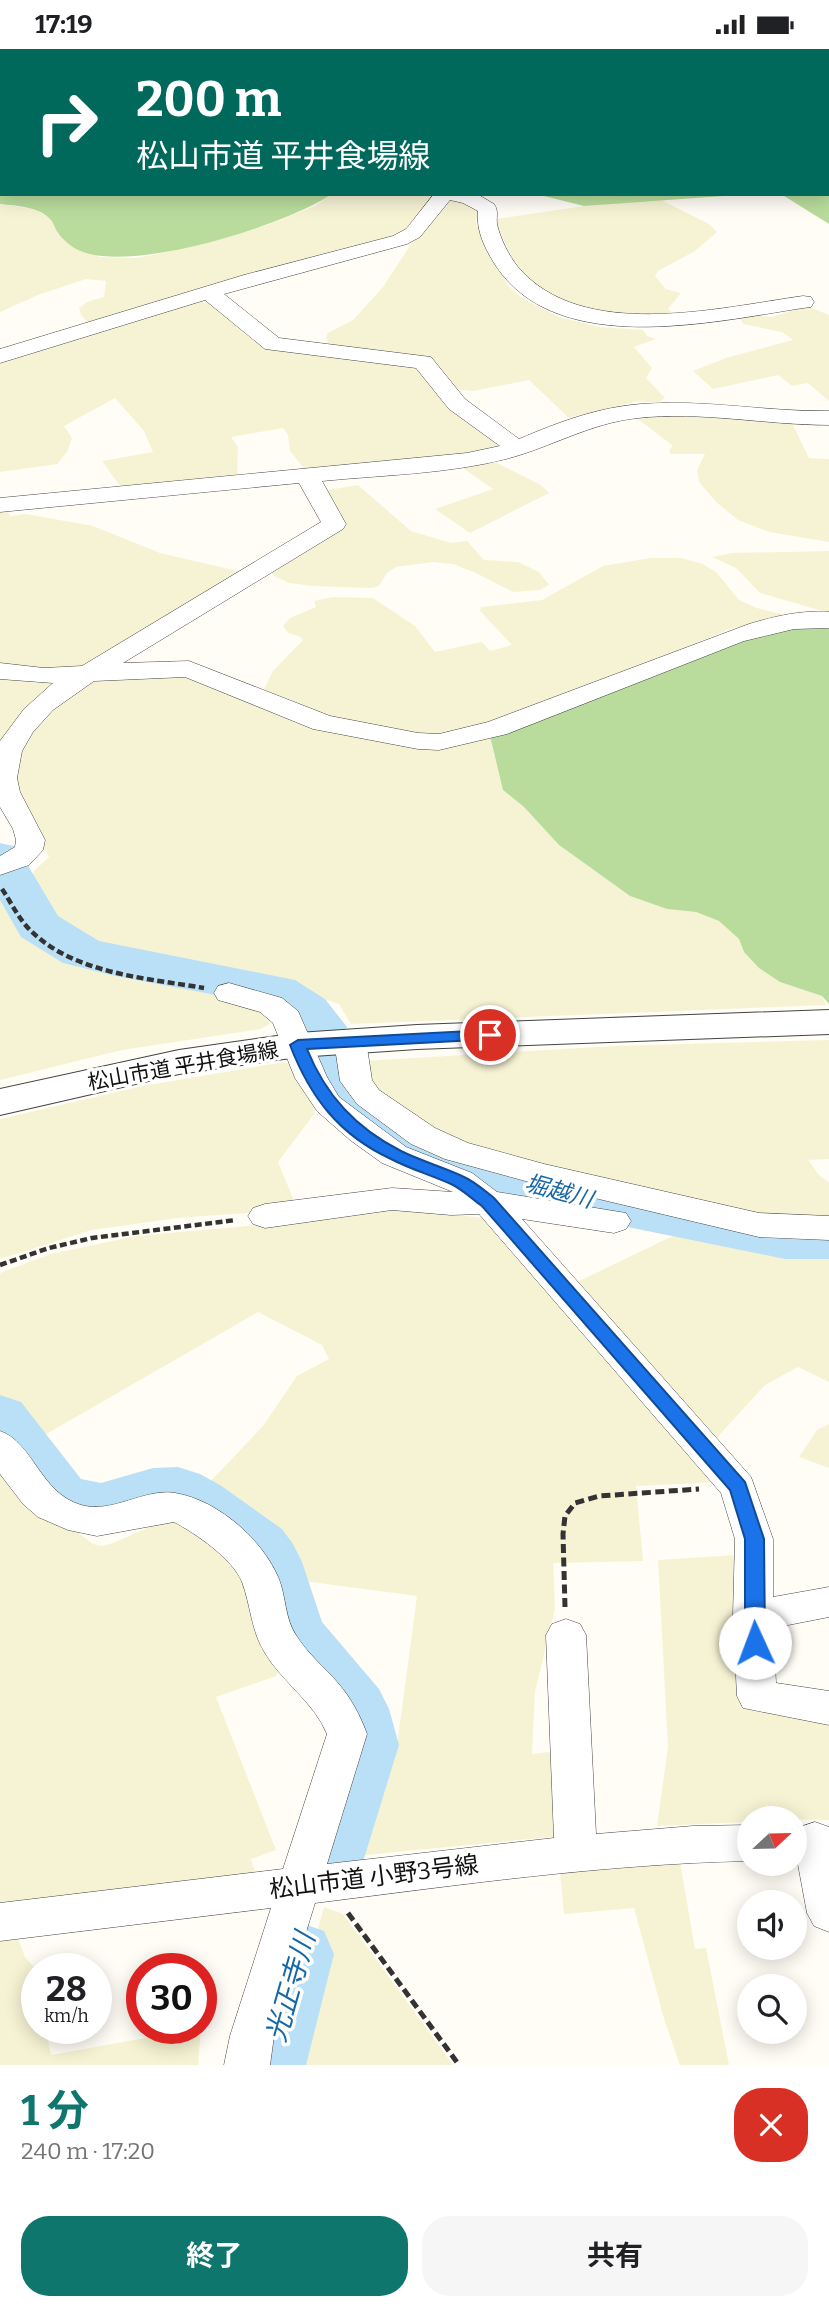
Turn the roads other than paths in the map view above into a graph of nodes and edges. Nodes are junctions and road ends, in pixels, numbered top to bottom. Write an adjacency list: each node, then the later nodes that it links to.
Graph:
1 (445, 196): 3 (street)
2 (458, 196): 4 (street)
3 (208, 292): 5 (street); 7 (street)
4 (803, 302)
5 (0, 356)
6 (829, 418): 7 (street)
7 (517, 448): 8 (street)
8 (307, 476): 9 (street); 12 (street)
9 (0, 505)
10 (829, 620): 12 (street)
11 (0, 671): 12 (street)
12 (91, 673): 13 (street)
13 (5, 871)
14 (229, 993): 17 (street)
15 (829, 1022): 16 (street, 松山市道 平井食場線)
16 (350, 1041): 17 (street, 松山市道 平井食場線); 19 (street)
17 (298, 1045): 18 (street, 松山市道 平井食場線); 20 (street)
18 (0, 1102)
19 (536, 1189): 20 (street); 22 (street); 23 (street)
20 (488, 1202): 21 (street); 26 (street)
21 (265, 1216)
22 (614, 1221)
23 (829, 1228)
24 (0, 1445): 32 (street)
25 (829, 1602): 26 (street)
26 (754, 1616): 28 (street)
27 (566, 1635): 31 (street)
28 (829, 1708)
29 (813, 1841): 33 (street)
30 (737, 1844): 31 (street, 松山市道 小野3号線)
31 (576, 1855): 32 (street, 松山市道 小野3号線)
32 (312, 1884): 34 (street, 松山市道 小野3号線); 35 (street)
33 (829, 1913)
34 (0, 1922)
35 (247, 2065)

